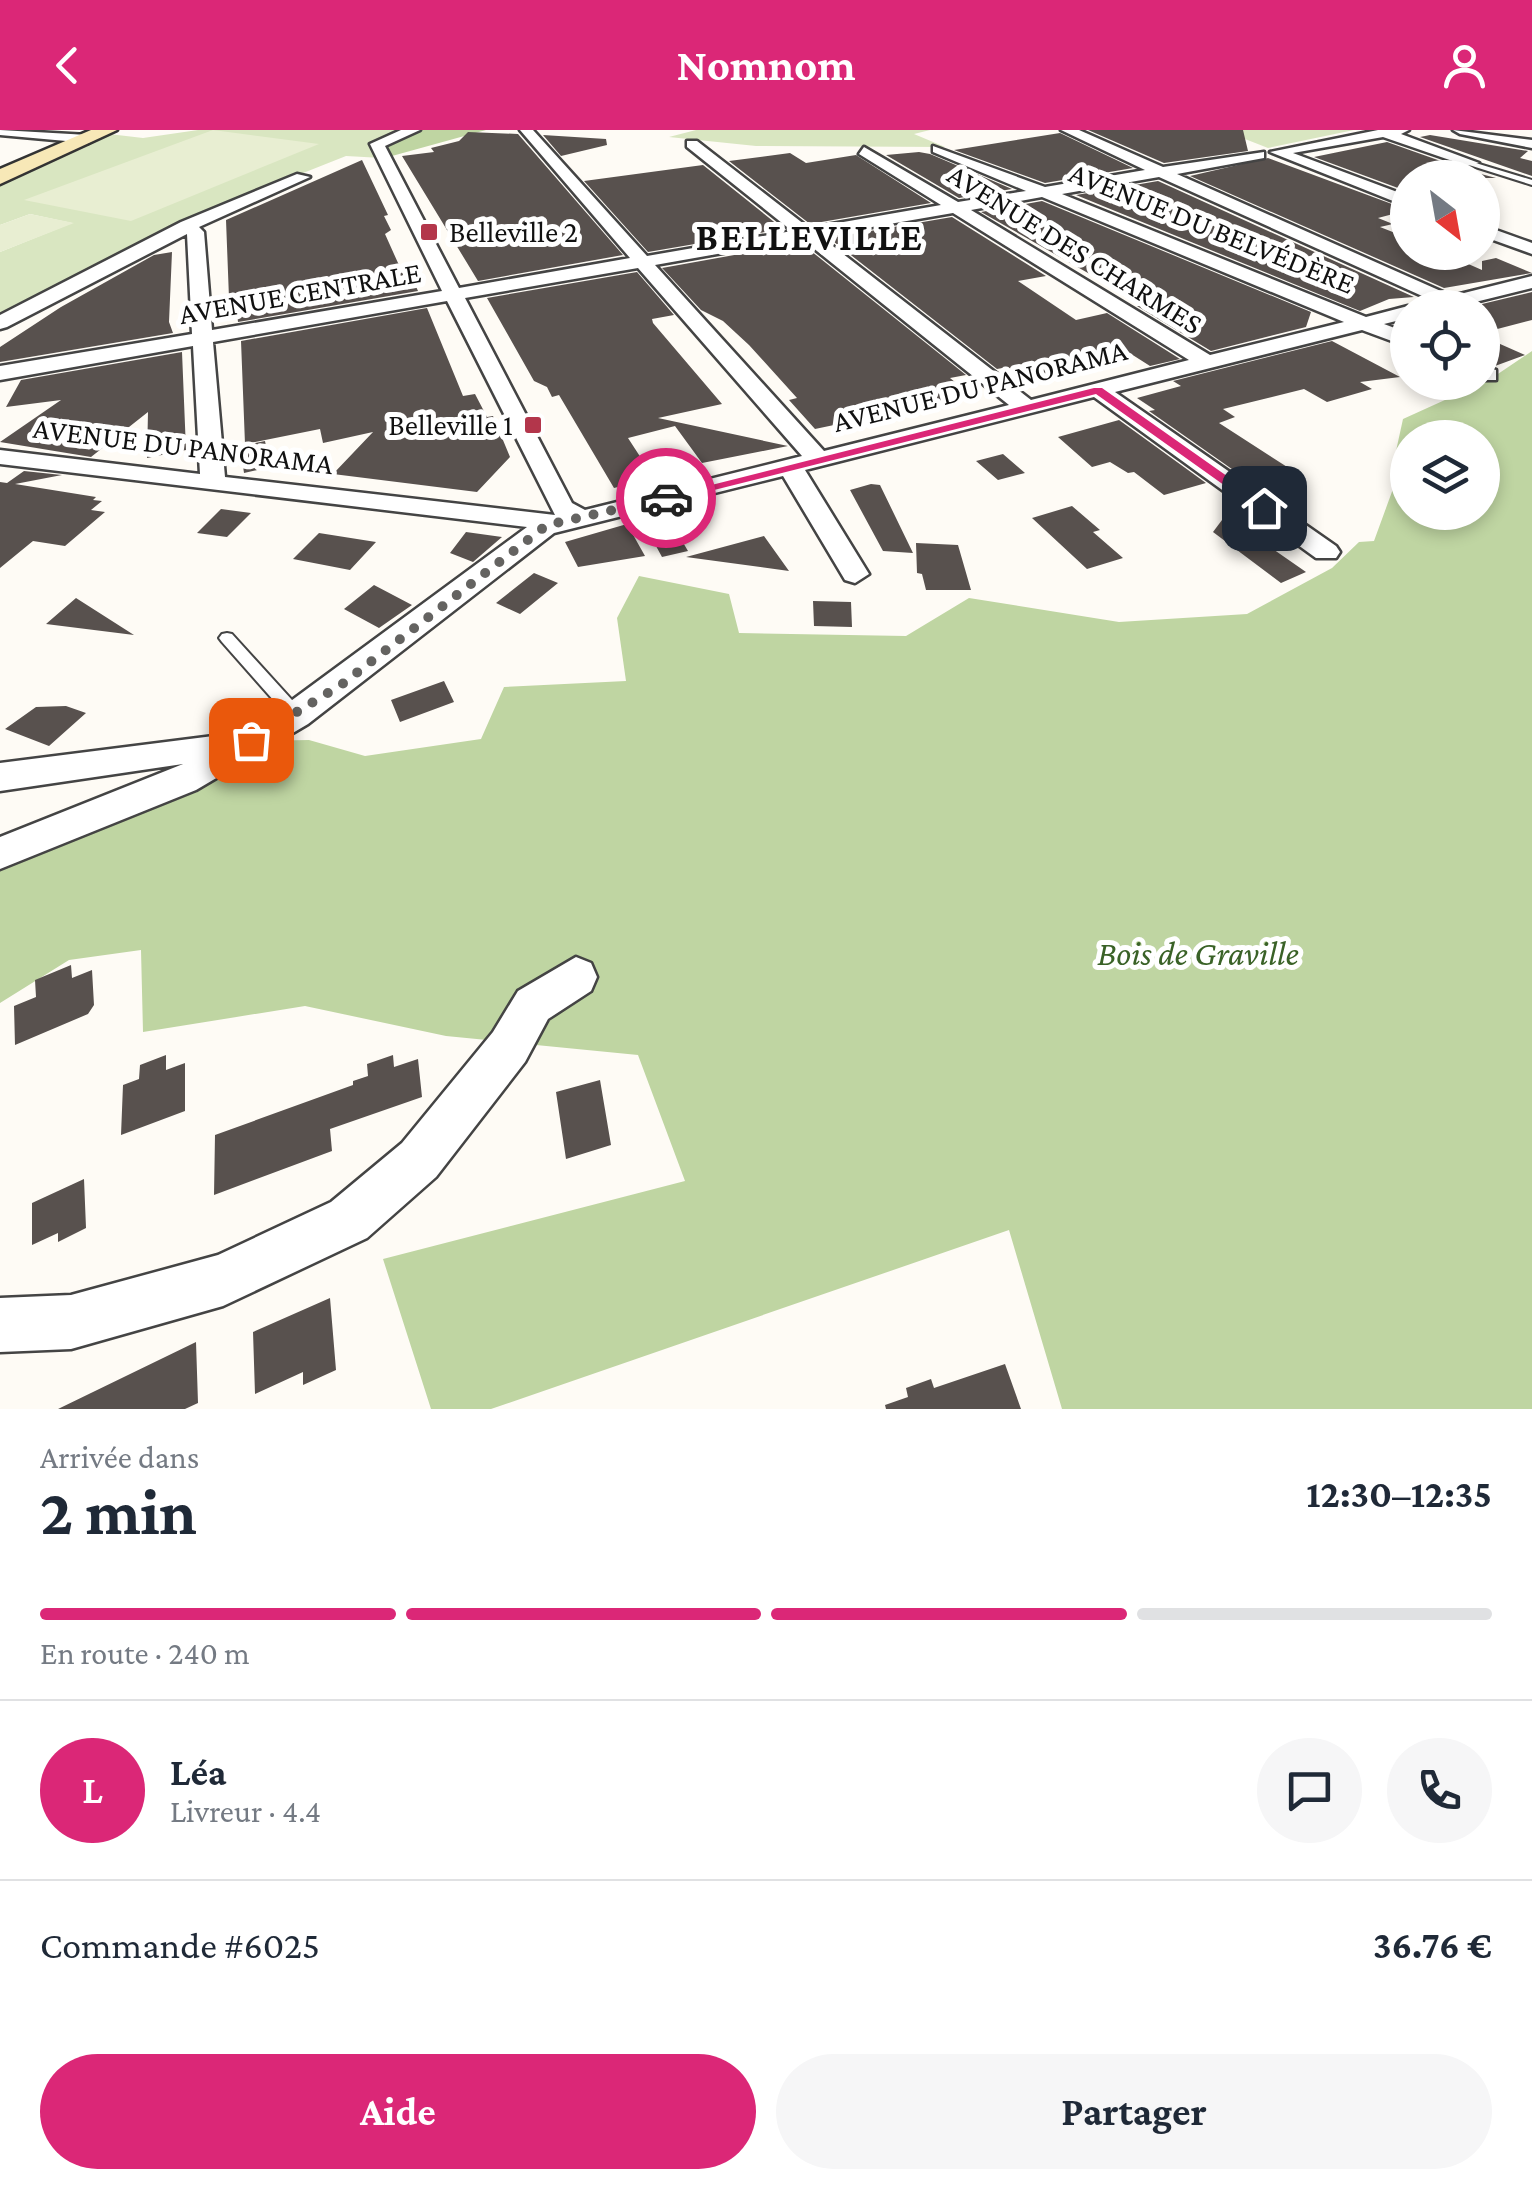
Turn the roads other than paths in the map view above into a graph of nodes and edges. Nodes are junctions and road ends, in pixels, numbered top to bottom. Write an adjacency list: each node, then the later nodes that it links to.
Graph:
1 (413, 130): 36 (street)
2 (657, 130): 3 (lane)
3 (671, 130)
4 (1068, 130): 20 (street)
5 (1402, 130): 9 (street, AVENUE CENTRALE)
6 (1460, 130): 14 (street)
7 (0, 131): 10 (street)
8 (526, 132): 32 (street)
9 (1382, 133): 12 (street, AVENUE CENTRALE); 19 (street)
10 (30, 134): 11 (street); 15 (street)
11 (98, 134): 22 (street)
12 (1362, 134): 18 (street, AVENUE CENTRALE)
13 (692, 144): 29 (street)
14 (1532, 144)
15 (0, 145)
16 (938, 149): 25 (street, AVENUE DU BELVÉDÈRE)
17 (864, 151): 27 (street, AVENUE DES CHARMES)
18 (1268, 153): 20 (street, AVENUE CENTRALE); 26 (street)
19 (1463, 160)
20 (1161, 172): 25 (street, AVENUE CENTRALE); 34 (street)
21 (1500, 172): 24 (lane)
22 (0, 175)
23 (302, 177): 28 (street)
24 (1532, 183)
25 (1044, 192): 27 (street, AVENUE CENTRALE); 38 (street, AVENUE DU BELVÉDÈRE)
26 (1390, 196)
27 (954, 208): 29 (street, AVENUE CENTRALE); 42 (street, AVENUE DES CHARMES)
28 (187, 226): 39 (street); 41 (street)
29 (804, 234): 32 (street, AVENUE CENTRALE); 45 (street)
30 (1500, 237): 31 (street)
31 (1532, 249)
32 (640, 263): 36 (street, AVENUE CENTRALE); 47 (street)
33 (1532, 282): 35 (street)
34 (1423, 290)
35 (1499, 290)
36 (452, 295): 41 (street, AVENUE CENTRALE); 50 (street)
37 (1390, 316): 38 (street, AVENUE DU PANORAMA)
38 (1364, 322): 40 (street, AVENUE DU BELVÉDÈRE); 42 (street, AVENUE DU PANORAMA)
39 (0, 323)
40 (1390, 333)
41 (202, 338): 43 (street, AVENUE CENTRALE); 49 (street)
42 (1206, 362): 44 (street, AVENUE DU PANORAMA)
43 (0, 373)
44 (1098, 390): 45 (street, AVENUE DU PANORAMA); 51 (street)
45 (1027, 408): 47 (street, AVENUE DU PANORAMA)
46 (0, 457): 49 (street, AVENUE DU PANORAMA)
47 (819, 460): 48 (street, AVENUE DU PANORAMA)
48 (790, 467): 50 (street, AVENUE DU PANORAMA); 52 (street)
49 (213, 482): 50 (street, AVENUE DU PANORAMA)
50 (553, 517): 54 (street)
51 (1326, 552)
52 (855, 574)
53 (227, 638): 54 (lane)
54 (296, 715): 55 (street)
55 (251, 740): 56 (street); 57 (street)
56 (0, 777)
57 (0, 852)
58 (576, 977): 59 (street)
59 (0, 1325)

